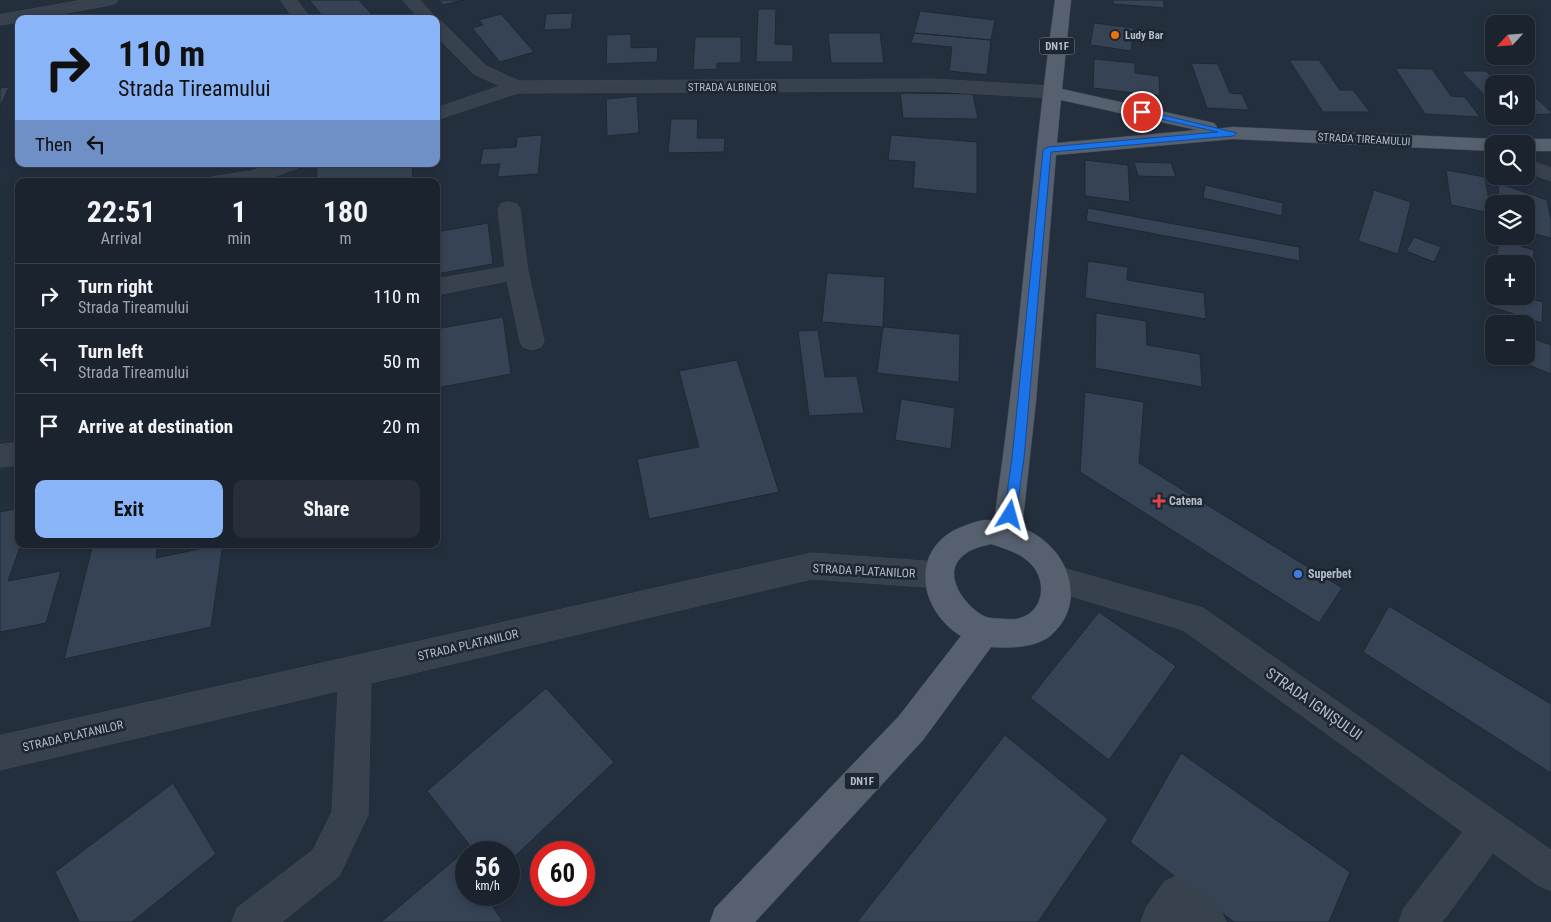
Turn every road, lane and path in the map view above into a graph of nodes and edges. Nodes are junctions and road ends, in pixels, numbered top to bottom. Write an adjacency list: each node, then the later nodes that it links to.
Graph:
1 (110, 0): 5 (street)
2 (289, 0): 7 (street)
3 (411, 0): 8 (street)
4 (1063, 0): 13 (main road, DN1F)
5 (85, 11): 6 (street)
6 (47, 15)
7 (300, 15)
8 (426, 15)
9 (15, 18): 10 (street)
10 (0, 20)
11 (440, 30): 12 (street, STRADA ALBINELOR)
12 (516, 87): 13 (street, STRADA ALBINELOR); 14 (street)
13 (1051, 92): 15 (main road, STRADA TIREAMULUI); 19 (main road, DN1F)
14 (440, 113)
15 (1233, 133): 18 (main road, STRADA TIREAMULUI); 19 (main road, STRADA TIREAMULUI)
16 (1535, 145): 17 (main road)
17 (1551, 145)
18 (1485, 147)
19 (1048, 150): 30 (main road, DN1F)
20 (284, 167): 23 (street)
21 (1535, 169): 22 (street)
22 (1551, 175)
23 (256, 178)
24 (509, 209): 25 (street)
25 (517, 272): 26 (street); 27 (street)
26 (440, 286)
27 (532, 341)
28 (15, 454): 29 (street)
29 (0, 456)
30 (1007, 534): 31 (main road); 32 (main road)
31 (939, 575): 33 (main road); 34 (street, STRADA PLATANILOR)
32 (1056, 579): 33 (main road); 36 (street, STRADA IGNIȘULUI)
33 (984, 631): 39 (main road, DN1F)
34 (356, 671): 35 (street, STRADA PLATANILOR); 38 (street)
35 (0, 753)
36 (1489, 828): 37 (street, STRADA IGNIȘULUI); 42 (street)
37 (1551, 872)
38 (251, 922)
39 (729, 922)
40 (1160, 922): 41 (street)
41 (1207, 922)
42 (1418, 922)

